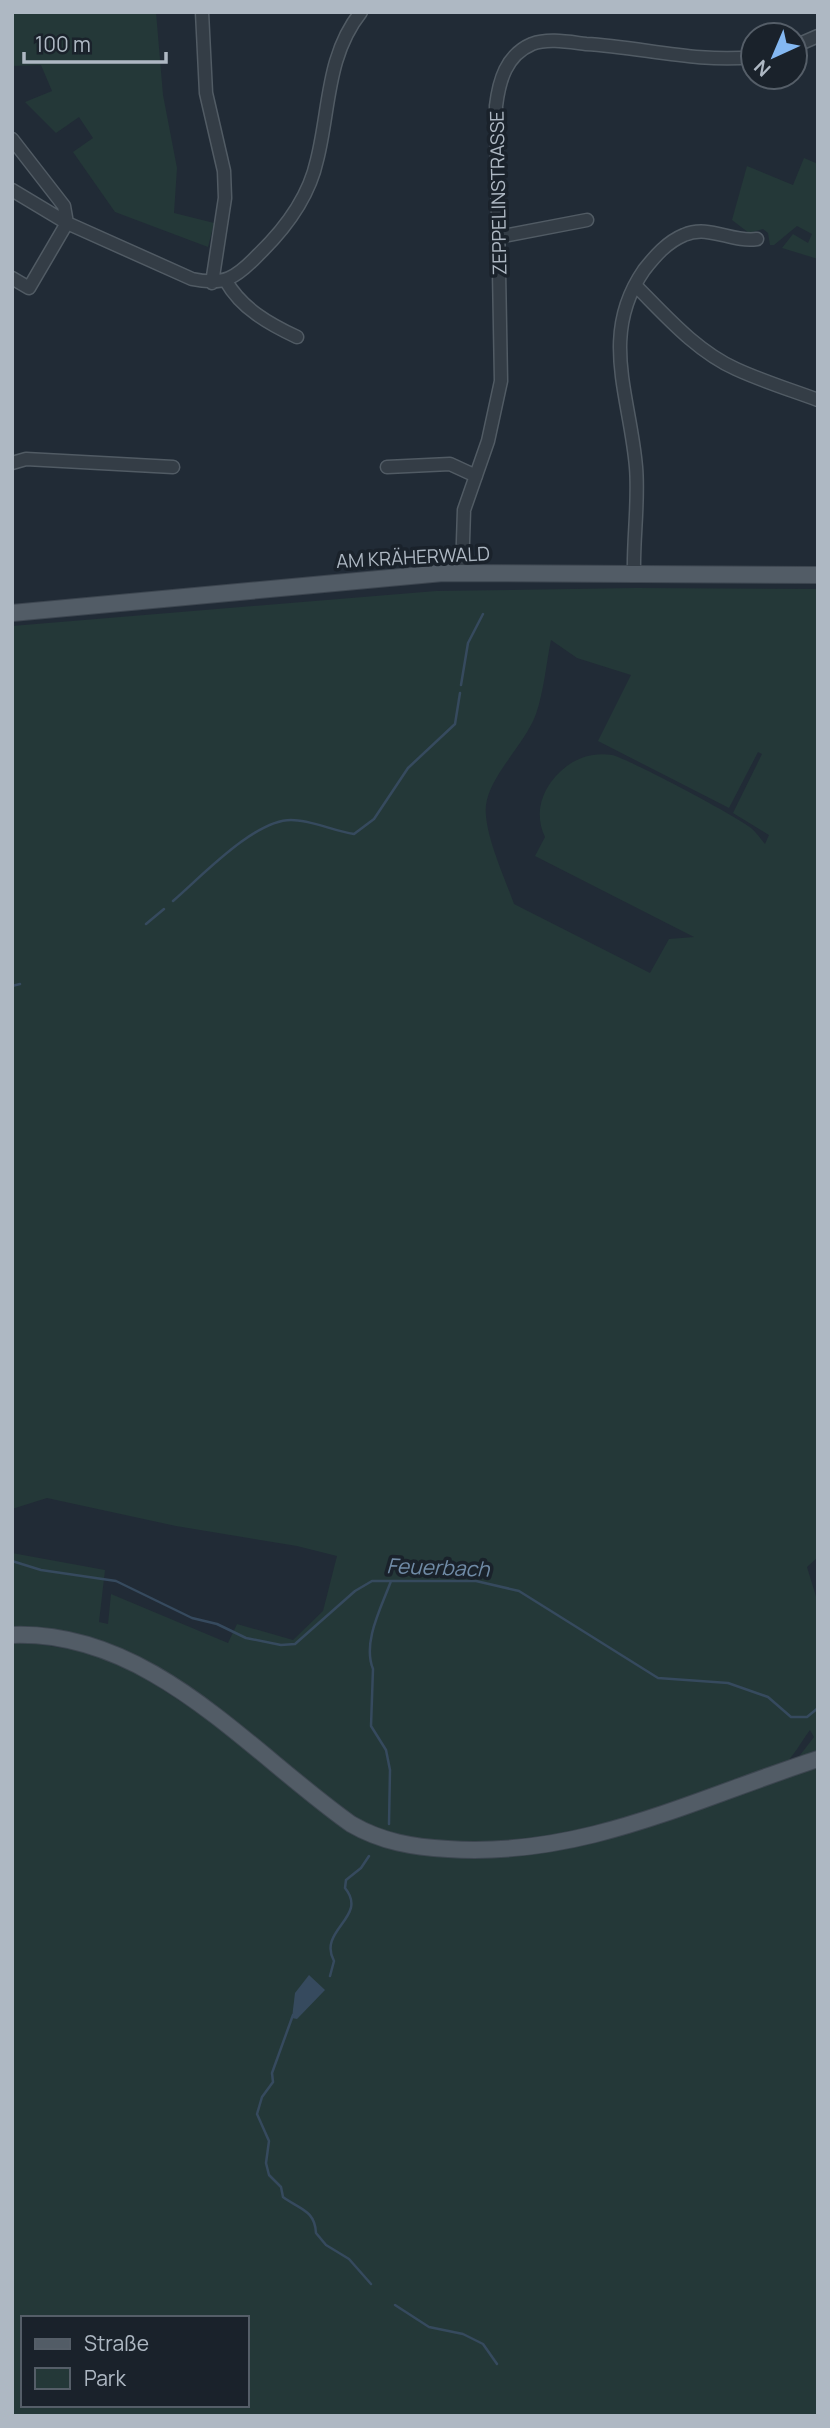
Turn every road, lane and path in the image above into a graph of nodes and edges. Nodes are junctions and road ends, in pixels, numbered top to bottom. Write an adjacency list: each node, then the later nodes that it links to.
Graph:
1 (202, 12): 12 (street)
2 (361, 12): 11 (street)
3 (739, 58): 8 (street, ZEPPELINSTRASSE)
4 (12, 139): 7 (street)
5 (12, 190): 7 (street)
6 (587, 220): 8 (street)
7 (67, 223): 10 (street); 12 (street)
8 (498, 237): 19 (street, ZEPPELINSTRASSE)
9 (757, 239): 13 (street)
10 (12, 278)
11 (226, 281): 12 (street); 14 (street)
12 (212, 283)
13 (635, 285): 15 (street); 21 (street)
14 (297, 337)
15 (818, 400)
16 (12, 463): 17 (street)
17 (173, 467)
18 (387, 467): 19 (street)
19 (476, 476): 20 (street, ZEPPELINSTRASSE)
20 (462, 572): 21 (main road, AM KRÄHERWALD); 23 (main road, AM KRÄHERWALD)
21 (634, 574): 22 (main road, AM KRÄHERWALD)
22 (818, 575)
23 (12, 613)
24 (12, 1635): 25 (main road)
25 (818, 1759)

